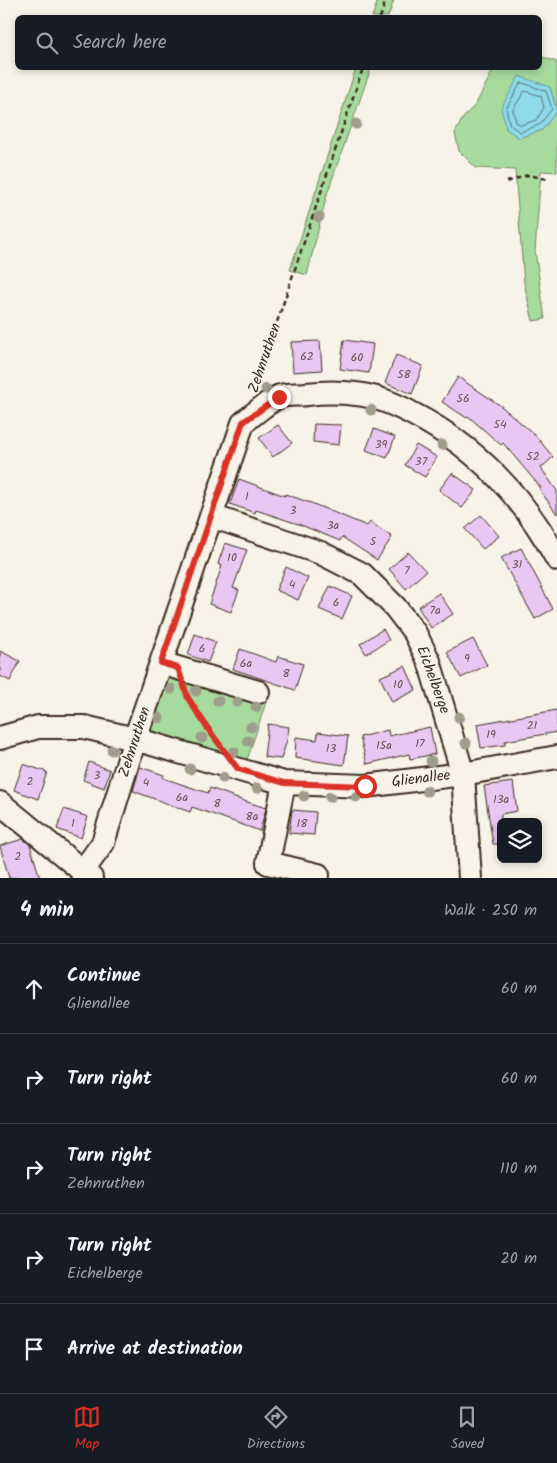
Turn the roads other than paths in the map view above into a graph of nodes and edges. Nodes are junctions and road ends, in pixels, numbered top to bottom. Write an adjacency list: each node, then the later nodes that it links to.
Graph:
1 (211, 516): 2 (street, Zehnruthen); 3 (street, Zehnruthen); 8 (street, Eichelberge)
2 (557, 559)
3 (170, 665): 4 (street); 6 (street, Zehnruthen)
4 (258, 692)
5 (0, 738): 6 (street, Glienallee)
6 (135, 739): 9 (street, Glienallee); 11 (street, Zehnruthen)
7 (557, 757): 8 (street, Glienallee)
8 (463, 774): 9 (street, Glienallee); 13 (street, Eichelberge)
9 (284, 783): 12 (street)
10 (0, 803): 11 (street)
11 (86, 875)
12 (318, 875)
13 (470, 878)

